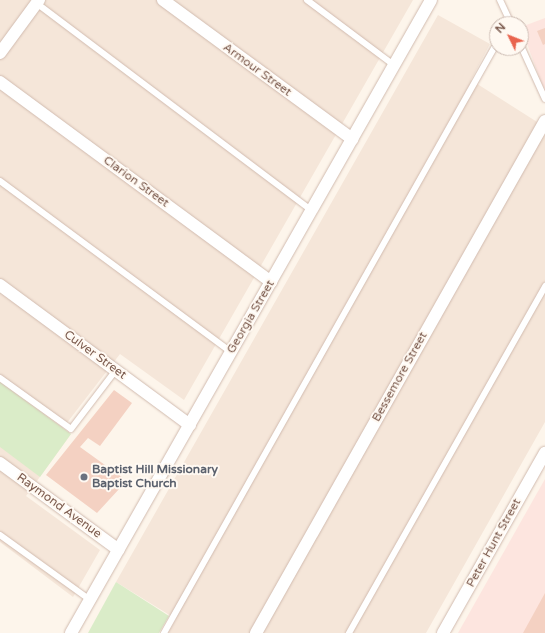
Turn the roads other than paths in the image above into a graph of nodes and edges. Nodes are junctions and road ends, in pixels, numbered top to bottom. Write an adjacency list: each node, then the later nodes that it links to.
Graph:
1 (163, 0): 14 (street, Armour Street)
2 (307, 0): 10 (lane)
3 (431, 0): 10 (street, Georgia Street)
4 (500, 0): 6 (lane)
5 (37, 1): 7 (street); 16 (lane)
6 (507, 16)
7 (0, 53)
8 (489, 56): 31 (lane)
9 (525, 56): 12 (lane)
10 (394, 64): 14 (street, Georgia Street)
11 (0, 82): 17 (street, Clarion Street)
12 (545, 100)
13 (545, 121): 32 (street, Bessemore Street)
14 (352, 139): 16 (street, Georgia Street)
15 (0, 181): 20 (lane)
16 (312, 210): 17 (street, Georgia Street)
17 (271, 282): 20 (street, Georgia Street)
18 (0, 285): 21 (street, Culver Street)
19 (545, 286): 33 (lane)
20 (232, 352): 23 (street, Georgia Street)
21 (116, 370): 22 (lane); 23 (street, Culver Street)
22 (0, 378)
23 (190, 425): 27 (street, Georgia Street)
24 (545, 453): 29 (street, Peter Hunt Street)
25 (0, 463): 27 (street, Raymond Avenue)
26 (0, 535): 28 (lane)
27 (119, 550): 28 (street, Georgia Street)
28 (90, 600): 30 (street, Georgia Street)
29 (446, 632)
30 (71, 633)
31 (164, 633)
32 (256, 633)
33 (349, 633)

